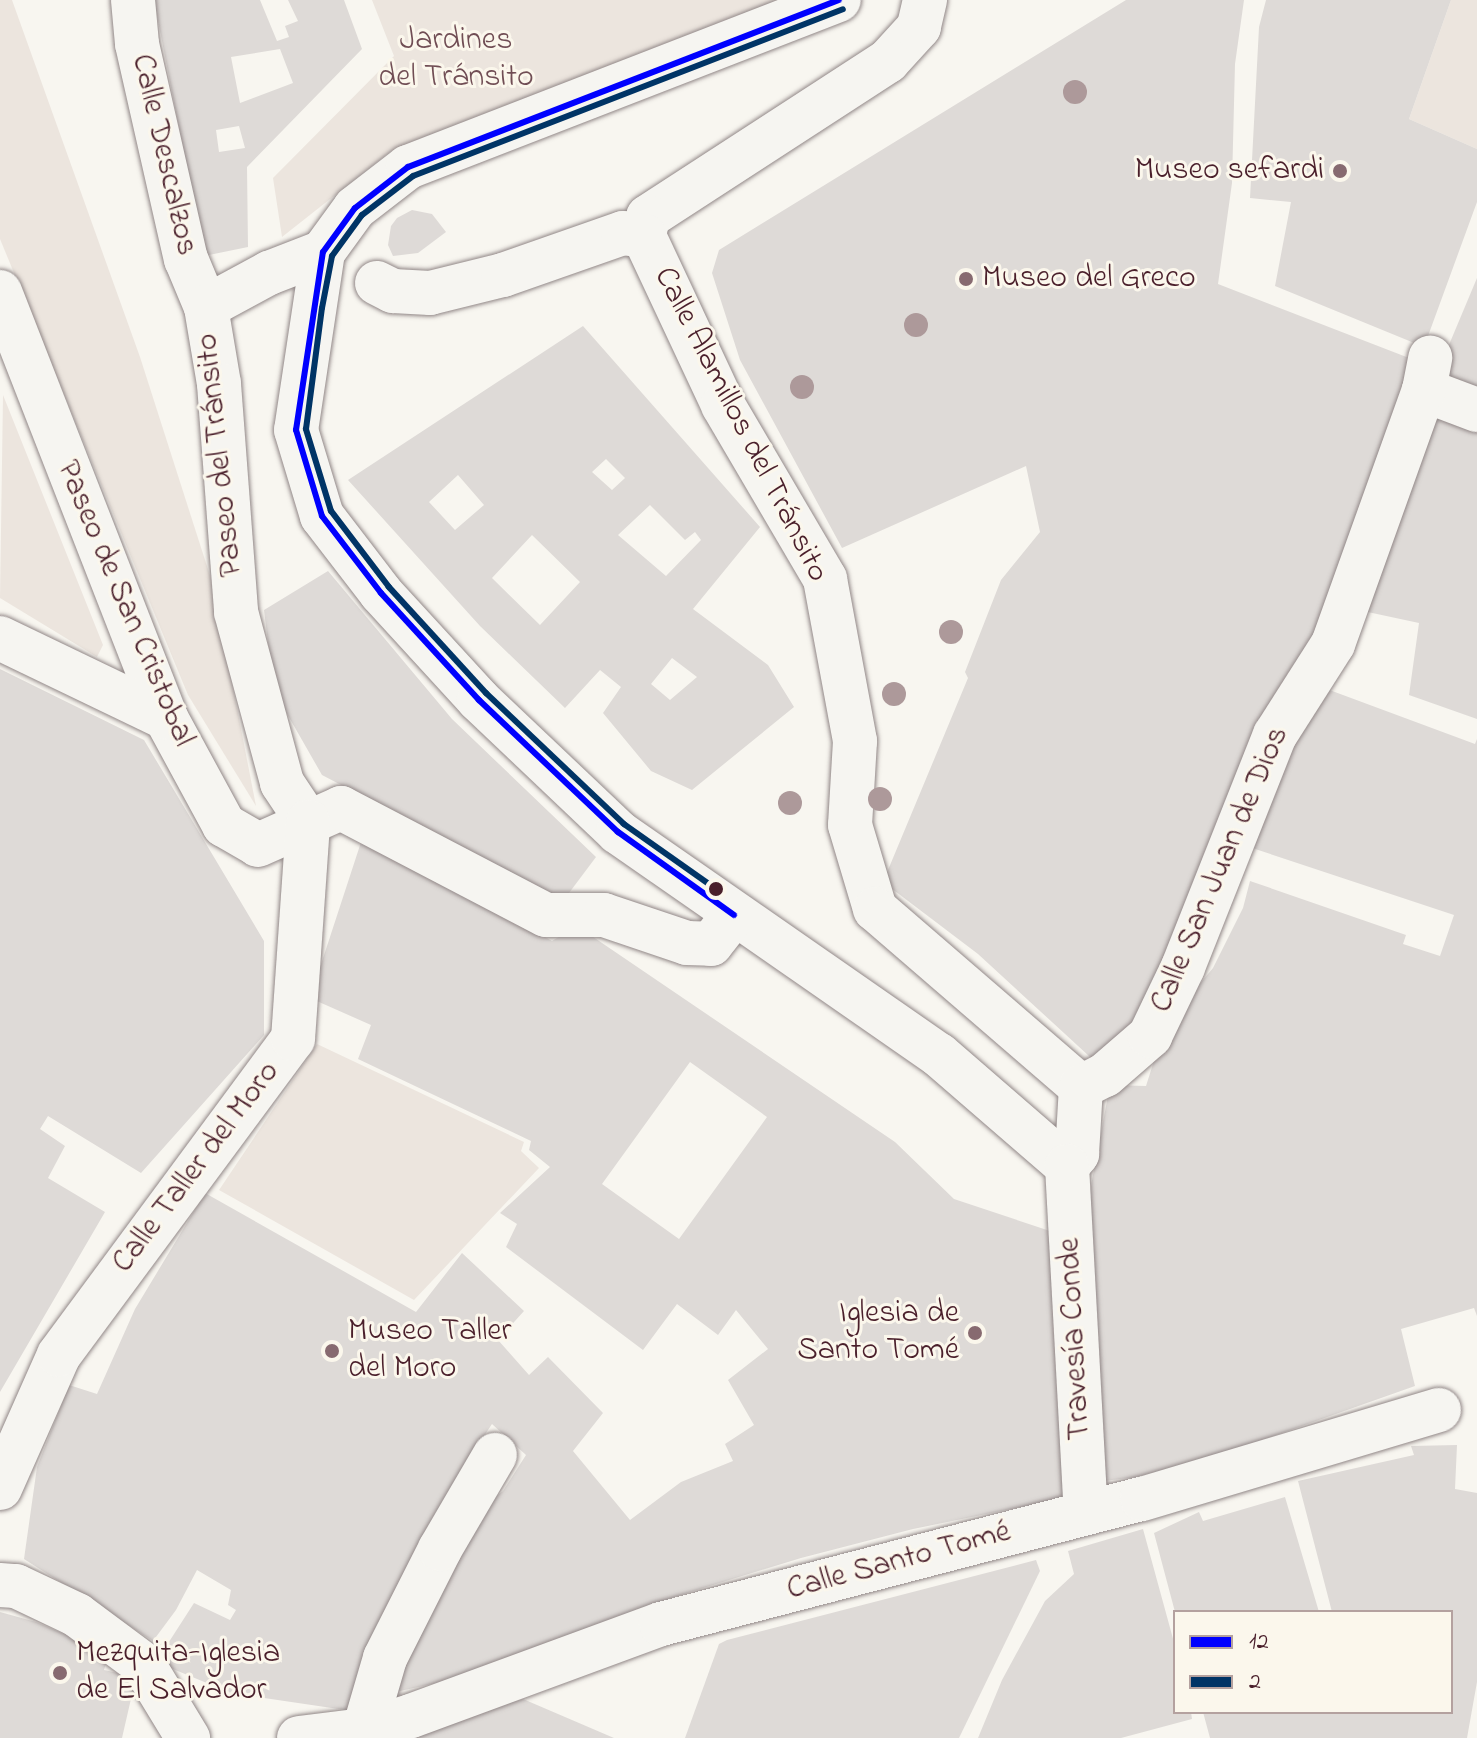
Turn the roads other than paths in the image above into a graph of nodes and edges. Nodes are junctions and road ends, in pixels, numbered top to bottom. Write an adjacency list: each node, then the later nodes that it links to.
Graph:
1 (133, 0): 8 (street, Calle Descalzos)
2 (839, 0): 5 (street)
3 (925, 0): 4 (street, Calle Alamillos del Tránsito)
4 (644, 236): 6 (street); 14 (street, Calle Alamillos del Tránsito)
5 (323, 252): 8 (street, Paseo del Tránsito); 13 (street)
6 (377, 283)
7 (0, 292): 11 (street, Paseo de San Cristobal)
8 (206, 307): 12 (street, Paseo del Tránsito)
9 (1477, 410): 14 (street, Calle San Juan de Dios)
10 (0, 638): 11 (street)
11 (166, 718): 12 (street, Paseo de San Cristobal)
12 (308, 822): 13 (street); 18 (street, Calle Taller del Moro)
13 (734, 915): 15 (street)
14 (1081, 1087): 15 (street)
15 (1067, 1166): 19 (street, Travesía Conde)
16 (1439, 1410): 19 (street, Calle Santo Tomé)
17 (495, 1455): 21 (street)
18 (1, 1482)
19 (1086, 1512): 21 (street, Calle Santo Tomé)
20 (0, 1585): 22 (street)
21 (364, 1730): 23 (street, Calle Santo Tomé)
22 (188, 1738)
23 (299, 1738)

